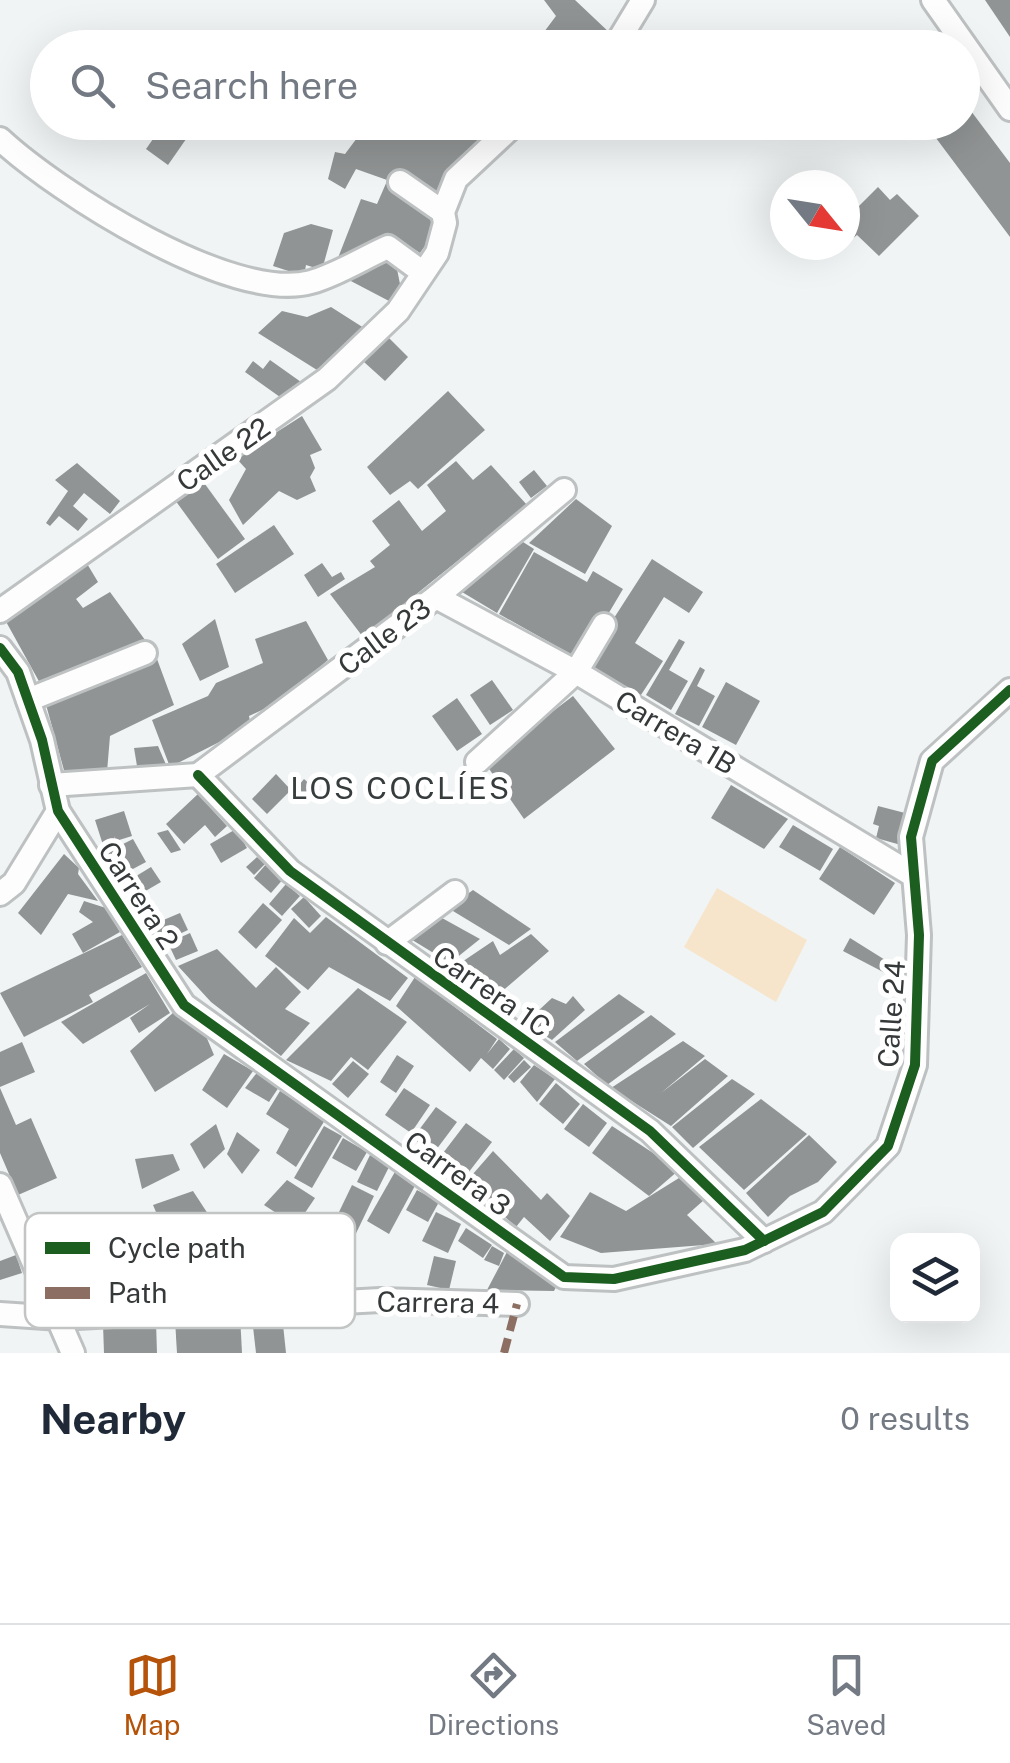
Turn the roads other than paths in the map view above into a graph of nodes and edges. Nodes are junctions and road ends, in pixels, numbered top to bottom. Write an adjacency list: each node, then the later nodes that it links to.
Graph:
1 (643, 0): 3 (street)
2 (933, 0): 4 (street)
3 (625, 30)
4 (954, 30)
5 (980, 67): 6 (street)
6 (1010, 109)
7 (0, 138): 11 (street)
8 (498, 140): 10 (street, Calle 22)
9 (400, 182): 10 (street)
10 (443, 212): 11 (street, Calle 22)
11 (422, 272): 14 (street, Calle 22)
12 (564, 490): 13 (street, Calle 23)
13 (436, 597): 18 (street, Carrera 1B); 22 (street, Calle 23)
14 (0, 611)
15 (604, 625): 18 (street)
16 (0, 648): 20 (street, Carrera 2)
17 (144, 653): 20 (street)
18 (576, 672): 21 (street); 25 (street, Carrera 1B)
19 (1010, 690): 25 (street, Calle 24)
20 (28, 700): 23 (street, Carrera 2)
21 (477, 762)
22 (198, 775): 23 (street); 28 (street, Carrera 1C)
23 (51, 784): 24 (street, Carrera 2)
24 (58, 811): 27 (street); 29 (street, Carrera 2)
25 (911, 874): 32 (street, Calle 24)
26 (455, 892): 28 (street)
27 (0, 894)
28 (387, 943): 32 (street, Carrera 1C)
29 (326, 1105): 33 (street, Carrera 3)
30 (0, 1185): 31 (street)
31 (25, 1240)
32 (764, 1240): 33 (street, Calle 24)
33 (564, 1277)
34 (355, 1301): 35 (street, Carrera 4)
35 (517, 1304)
36 (0, 1314): 37 (street, Carrera 4)
37 (25, 1316)
38 (64, 1328): 39 (street)
39 (73, 1353)

